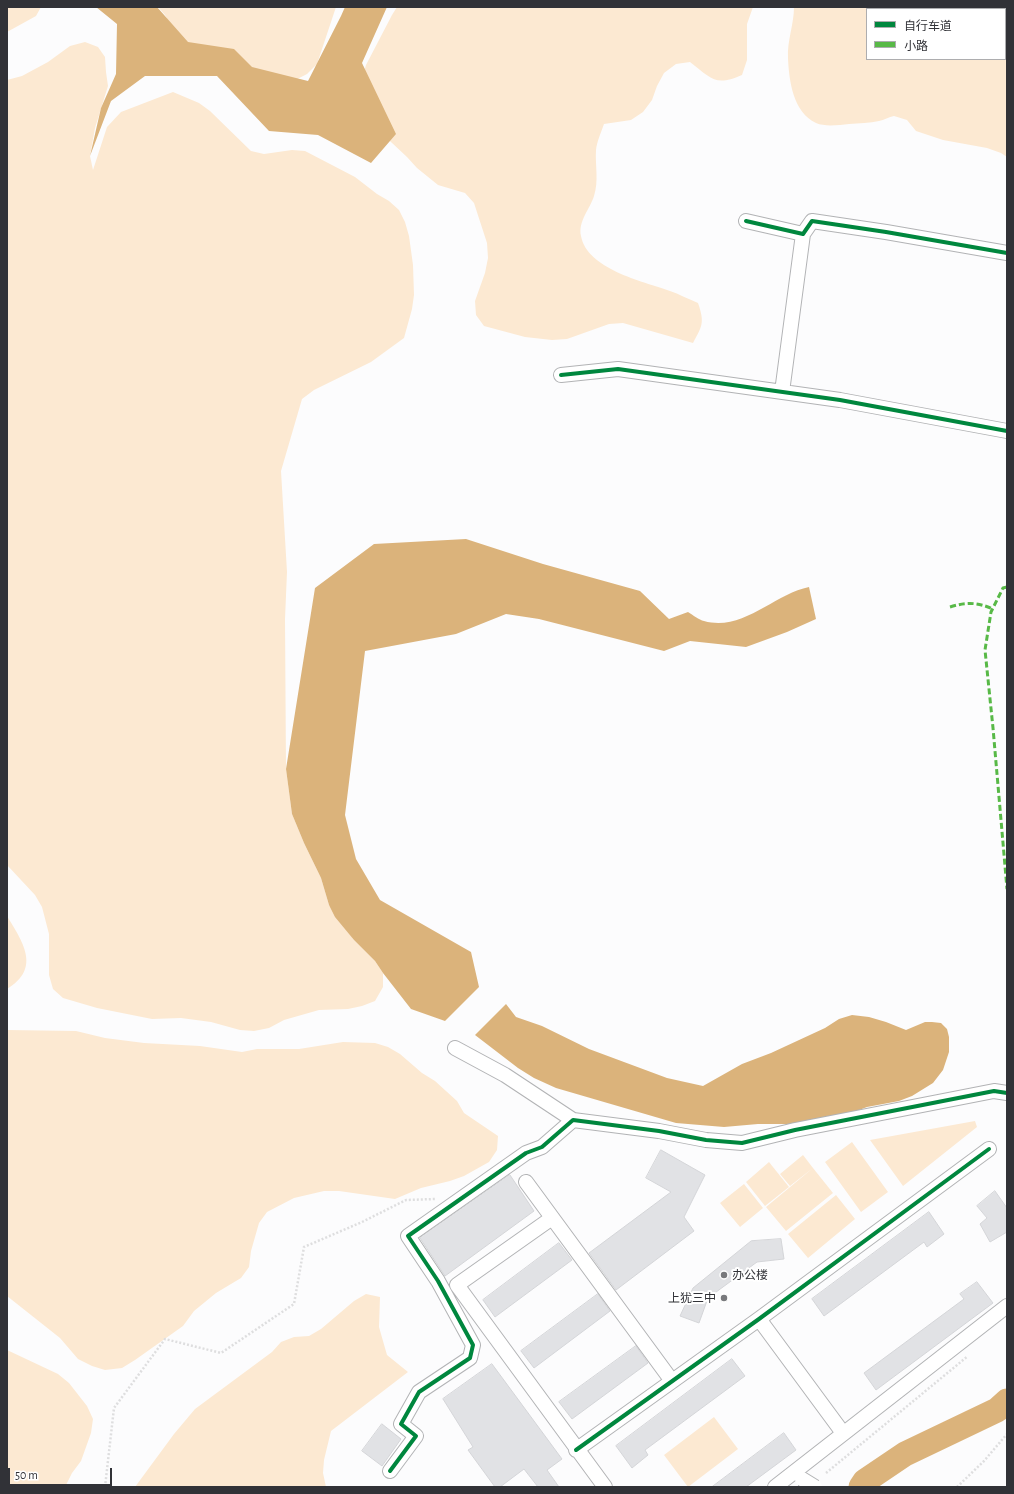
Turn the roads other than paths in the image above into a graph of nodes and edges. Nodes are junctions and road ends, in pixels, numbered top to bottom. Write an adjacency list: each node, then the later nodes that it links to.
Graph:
1 (746, 221): 2 (street)
2 (803, 234): 3 (street); 5 (street)
3 (1007, 253)
4 (561, 375): 5 (street)
5 (782, 392): 6 (street)
6 (1007, 431)
7 (455, 1048): 9 (street)
8 (1007, 1093): 9 (street)
9 (573, 1120): 18 (street)
10 (989, 1149): 14 (street)
11 (526, 1182): 12 (street)
12 (552, 1218): 15 (street); 17 (street)
13 (1007, 1306): 16 (street)
14 (759, 1319): 15 (street); 16 (street)
15 (672, 1381): 17 (street)
16 (843, 1433): 19 (street)
17 (576, 1450): 20 (street)
18 (390, 1471)
19 (798, 1475): 21 (street); 22 (street, bridge)
20 (605, 1487)
21 (775, 1487)
22 (814, 1487)

